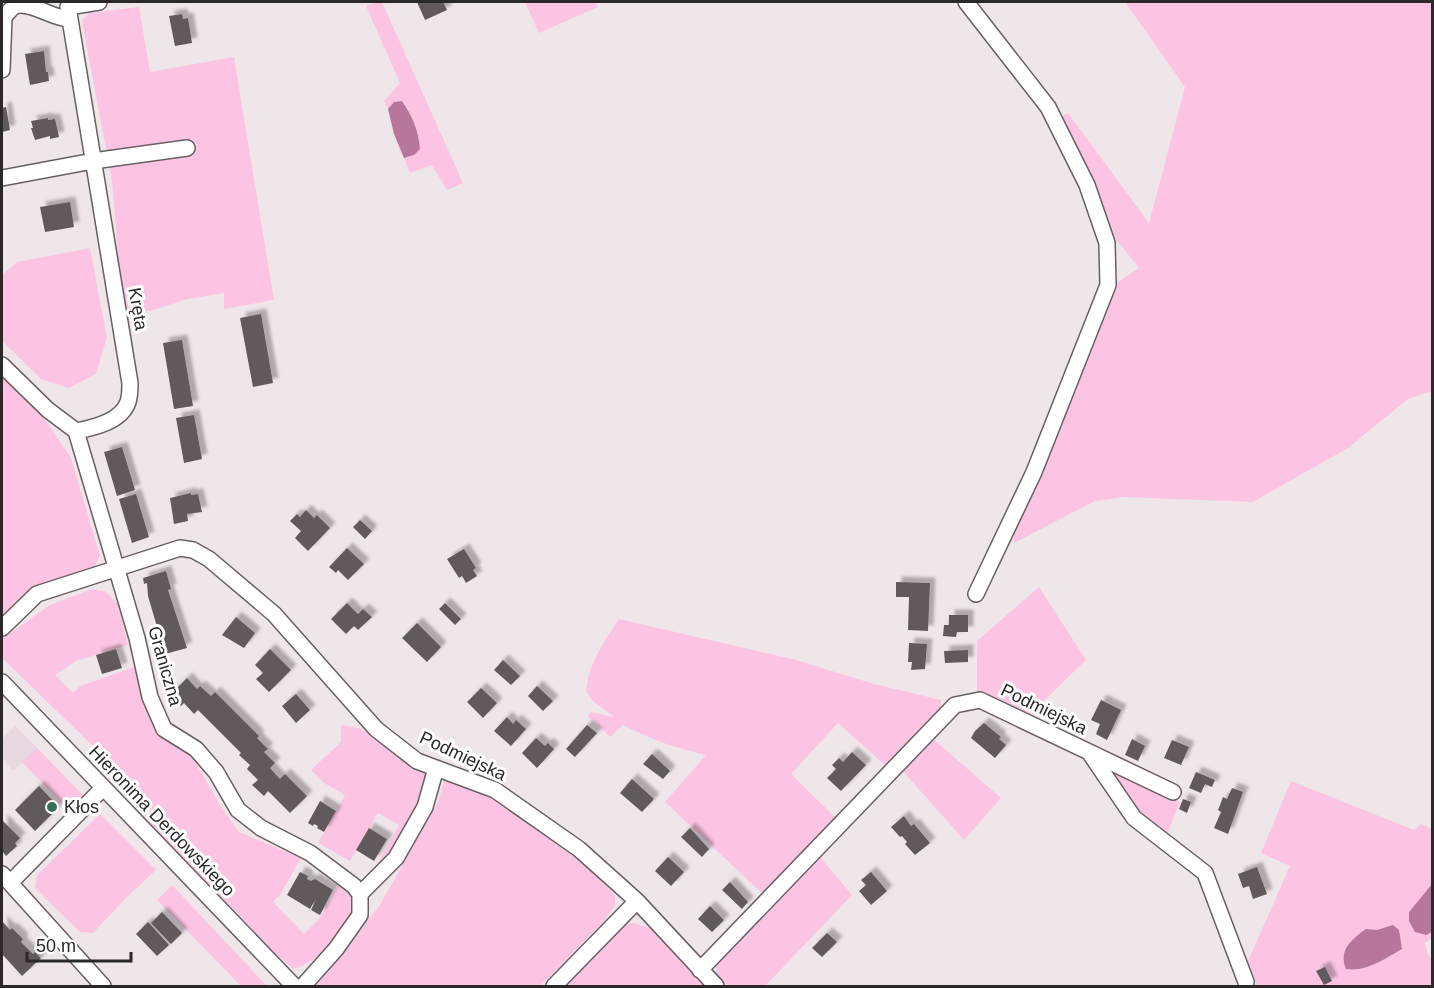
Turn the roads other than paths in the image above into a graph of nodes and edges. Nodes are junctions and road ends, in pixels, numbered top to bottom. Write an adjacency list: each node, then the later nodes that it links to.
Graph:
1 (99, 2): 3 (street)
2 (966, 2): 11 (street)
3 (70, 19): 4 (street); 6 (street, Kręta)
4 (2, 70)
5 (187, 148): 6 (street)
6 (93, 161): 7 (street); 9 (street, Kręta)
7 (2, 178)
8 (2, 365): 9 (street)
9 (76, 430): 10 (street)
10 (116, 569): 12 (street); 15 (street, Podmiejska); 19 (street, Graniczna)
11 (976, 594)
12 (2, 628)
13 (2, 682): 16 (street, Hieronima Derdowskiego)
14 (1089, 752): 17 (street, Podmiejska); 21 (street, Podmiejska); 22 (street, Podmiejska)
15 (435, 768): 19 (street); 20 (street, Podmiejska)
16 (103, 788): 18 (street); 24 (street, Hieronima Derdowskiego)
17 (1173, 792)
18 (6, 878): 23 (street)
19 (360, 894): 25 (street)
20 (637, 901): 21 (street, Podmiejska); 26 (street)
21 (700, 969): 27 (street, Podmiejska)
22 (1246, 982)
23 (104, 987)
24 (294, 987)
25 (303, 987)
26 (554, 987)
27 (716, 987)

